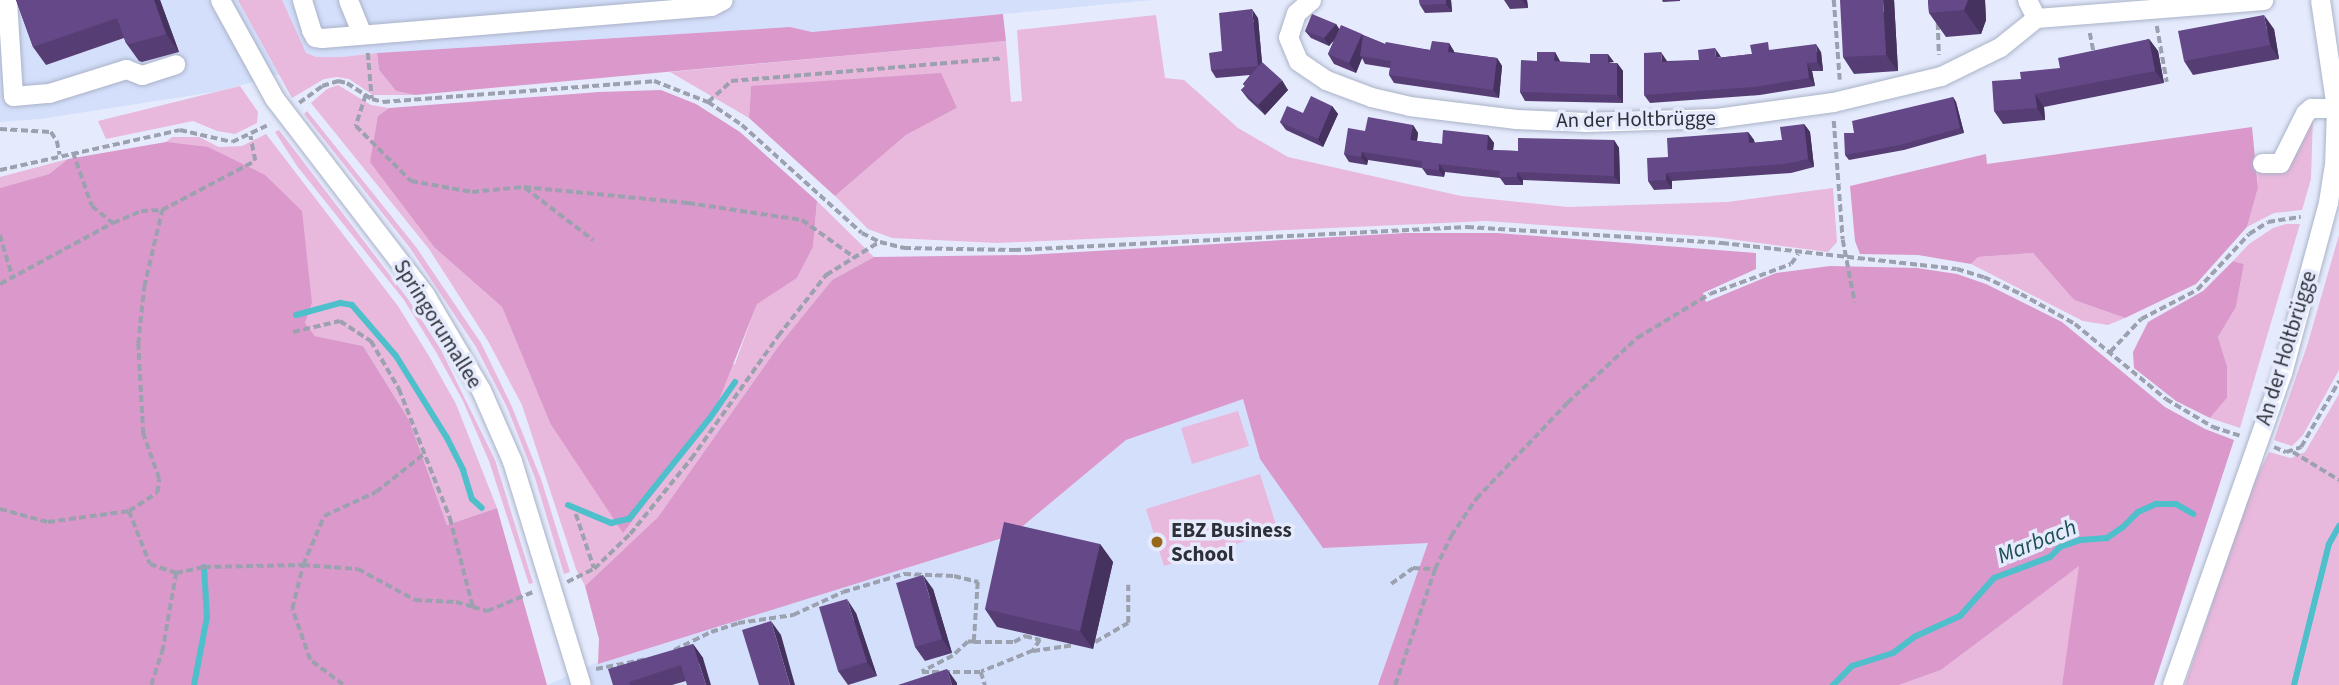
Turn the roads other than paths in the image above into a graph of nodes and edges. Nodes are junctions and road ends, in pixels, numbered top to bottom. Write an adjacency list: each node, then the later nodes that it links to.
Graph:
1 (7, 0): 12 (street)
2 (220, 0): 15 (street, Springorumallee)
3 (302, 0): 11 (street)
4 (348, 0): 11 (street)
5 (723, 0): 11 (street)
6 (1311, 0): 10 (street, An der Holtbrügge)
7 (2027, 0): 10 (street)
8 (2263, 0): 10 (street)
9 (2320, 0): 13 (street, An der Holtbrügge)
10 (2036, 18)
11 (362, 34)
12 (175, 64)
13 (2336, 108): 14 (street); 16 (street, An der Holtbrügge)
14 (2262, 163)
15 (579, 679)
16 (2172, 685)

